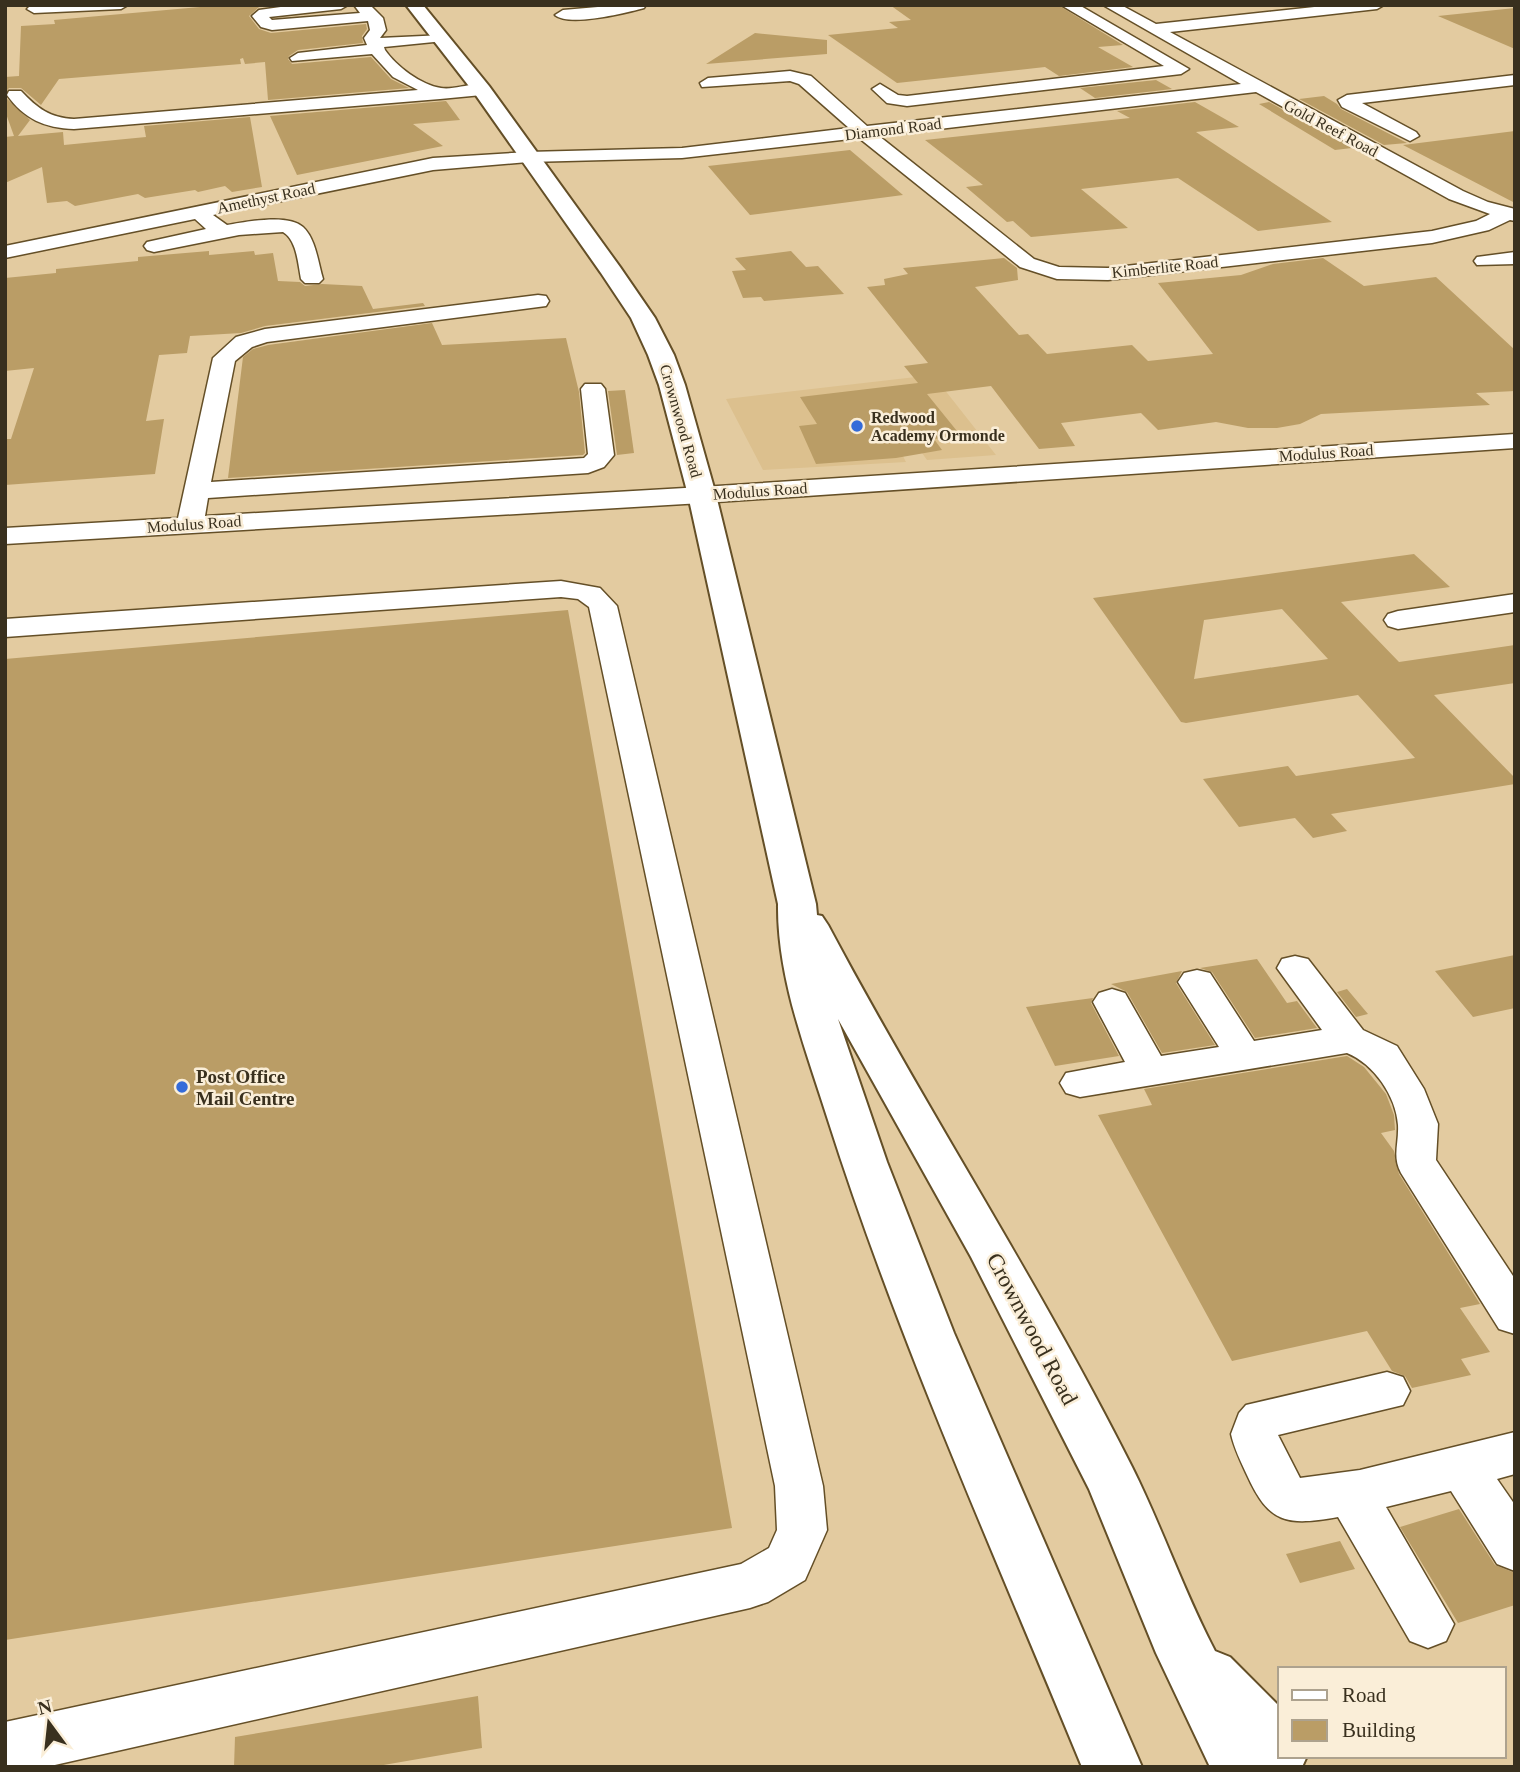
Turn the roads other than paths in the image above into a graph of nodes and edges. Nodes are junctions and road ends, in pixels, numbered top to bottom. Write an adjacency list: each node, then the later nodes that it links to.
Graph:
1 (121, 5): 8 (street)
2 (341, 5): 11 (street)
3 (414, 5): 12 (main road, Crownwood Road)
4 (639, 5): 9 (street)
5 (1068, 5): 18 (street)
6 (1110, 5): 10 (street, Gold Reef Road)
7 (1377, 5): 10 (street)
8 (34, 9)
9 (563, 15)
10 (1153, 29): 17 (street, Gold Reef Road)
11 (372, 30): 12 (street); 13 (street); 14 (street); 21 (street)
12 (438, 38): 19 (main road, Crownwood Road)
13 (277, 41)
14 (298, 58)
15 (1515, 80): 25 (street)
16 (708, 83): 22 (street, Kimberlite Road)
17 (1256, 87): 24 (street, Diamond Road); 28 (street, Gold Reef Road)
18 (875, 89)
19 (482, 90): 21 (street); 26 (main road, Crownwood Road)
20 (846, 93): 22 (street)
21 (440, 94): 23 (street)
22 (822, 95): 24 (street, Kimberlite Road)
23 (15, 96)
24 (863, 132): 26 (street, Diamond Road); 28 (street, Kimberlite Road)
25 (1410, 136)
26 (528, 157): 27 (street, Amethyst Road); 39 (main road, Crownwood Road)
27 (197, 212): 29 (street); 31 (street, Amethyst Road)
28 (1512, 214)
29 (223, 233): 30 (street); 34 (street)
30 (128, 251)
31 (5, 252)
32 (1515, 258): 33 (street)
33 (1484, 261)
34 (312, 279)
35 (538, 301): 38 (street)
36 (593, 389): 38 (street)
37 (1515, 441): 39 (street, Modulus Road)
38 (197, 491): 40 (street)
39 (702, 495): 40 (street, Modulus Road); 45 (main road, Crownwood Road)
40 (190, 524): 41 (street, Modulus Road)
41 (5, 536)
42 (1515, 603): 43 (street)
43 (1398, 620)
44 (5, 628): 62 (street)
45 (797, 904): 60 (main road, Crownwood Road); 63 (main road, Crownwood Road)
46 (1295, 968): 49 (street)
47 (1197, 982): 50 (street)
48 (1112, 1002): 51 (street)
49 (1349, 1039): 50 (street); 53 (street)
50 (1244, 1056): 51 (street)
51 (1150, 1071): 52 (street)
52 (1080, 1083)
53 (1515, 1316)
54 (1387, 1391): 57 (street)
55 (1515, 1452): 56 (street)
56 (1462, 1467): 57 (street); 58 (street)
57 (1350, 1492): 59 (street)
58 (1515, 1548)
59 (1428, 1625)
60 (1185, 1653): 61 (main road); 64 (main road, Crownwood Road)
61 (1278, 1746)
62 (5, 1749)
63 (1112, 1767)
64 (1242, 1767)

